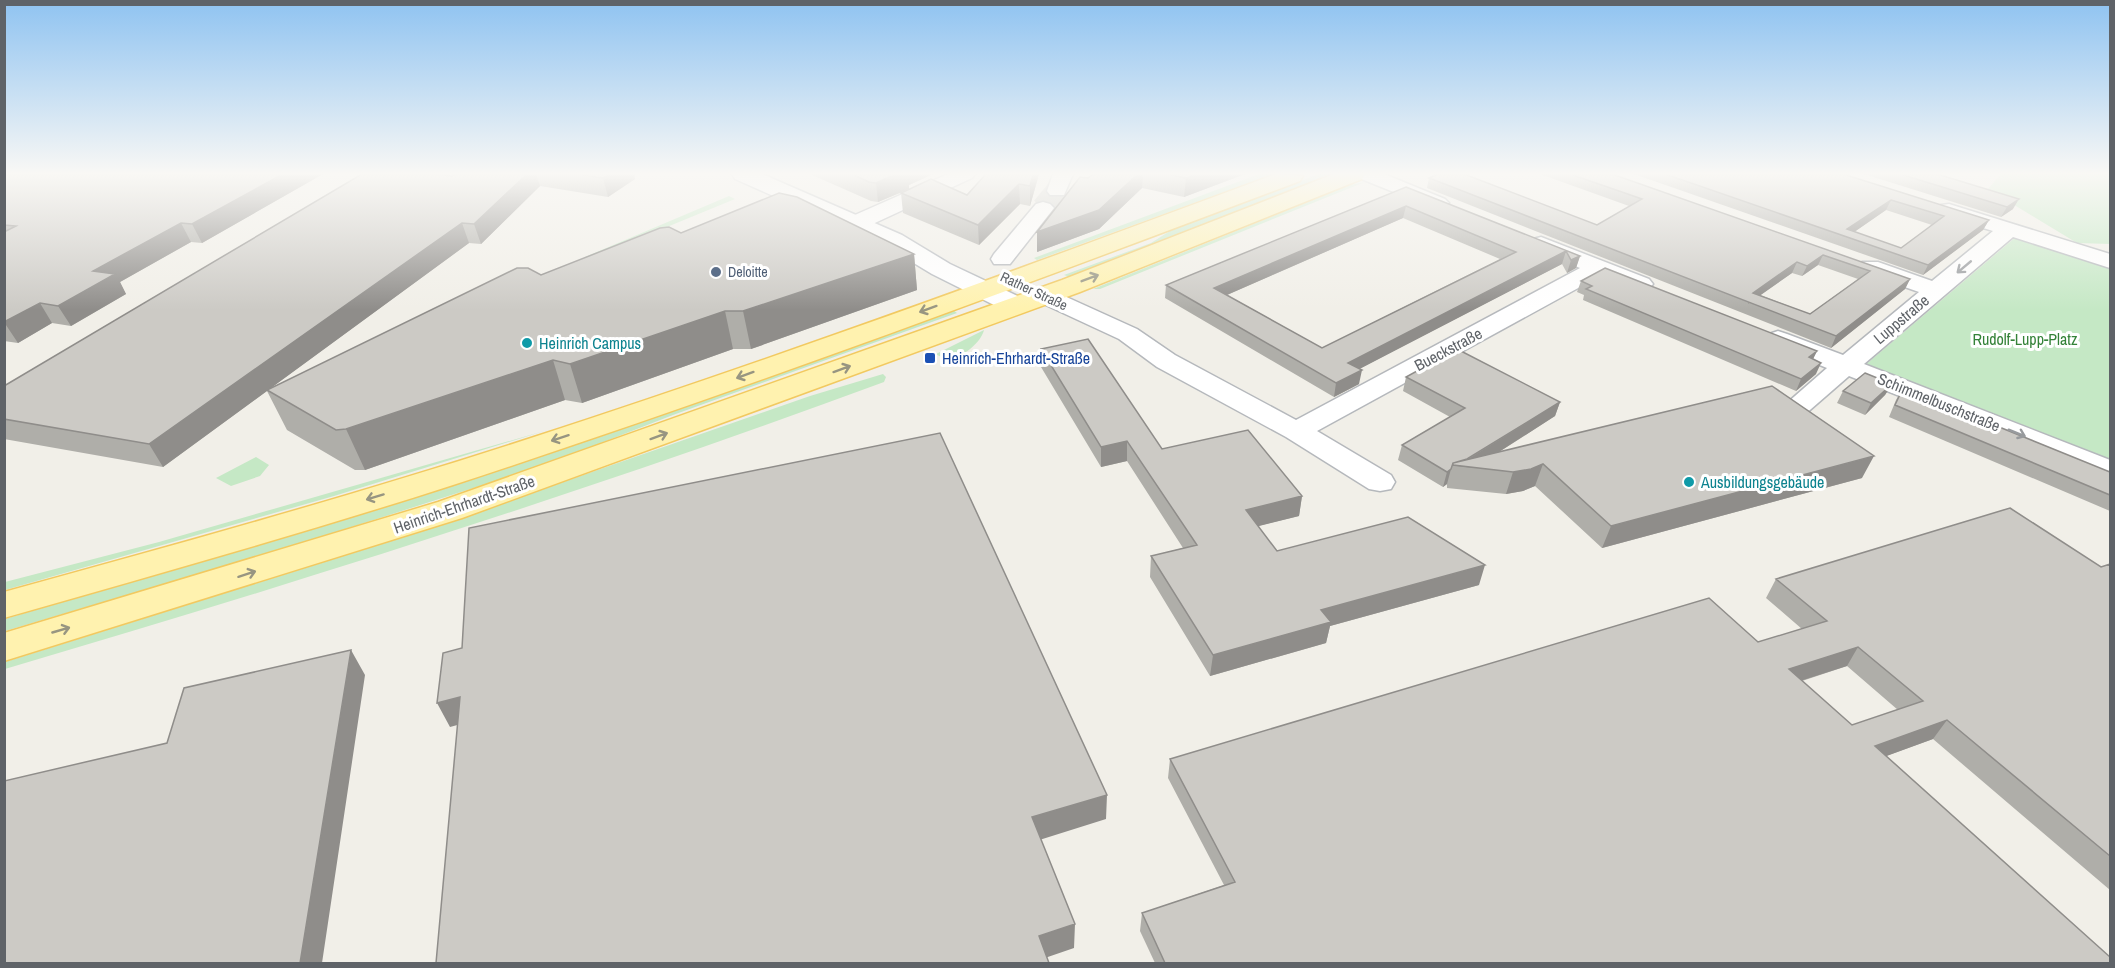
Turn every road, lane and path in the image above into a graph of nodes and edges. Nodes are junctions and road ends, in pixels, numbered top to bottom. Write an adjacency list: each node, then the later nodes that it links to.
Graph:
1 (847, 219): 7 (street, Rather Straße)
2 (865, 219): 7 (street)
3 (1039, 219): 13 (street)
4 (1176, 219): 13 (main road, Heinrich-Ehrhardt-Straße)
5 (1244, 219): 16 (main road, one-way to 5)
6 (1977, 219): 8 (street)
7 (856, 223): 13 (street, Rather Straße)
8 (2009, 229): 11 (street); 14 (street, Luppstraße, one-way to 14)
9 (1523, 237): 12 (street)
10 (1848, 260): 14 (street)
11 (2110, 261)
12 (1599, 267): 15 (street); 21 (street, Bueckstraße)
13 (1003, 284): 16 (street, Rather Straße); 18 (street, Rather Straße); 24 (main road, Heinrich-Ehrhardt-Straße, one-way to 24); 25 (main road, Heinrich-Ehrhardt-Straße, one-way to 13)
14 (1935, 291): 19 (street, Luppstraße)
15 (1663, 293)
16 (1043, 296): 18 (street, Rather Straße)
17 (1760, 331): 19 (street, Schimmelbuschstraße)
18 (1166, 361): 21 (street, Rather Straße)
19 (1846, 365): 20 (street, Luppstraße); 22 (street, Schimmelbuschstraße, one-way to 22)
20 (1793, 410)
21 (1296, 431): 23 (street, Rather Straße)
22 (2110, 470)
23 (1380, 482)
24 (4, 605)
25 (4, 646)

